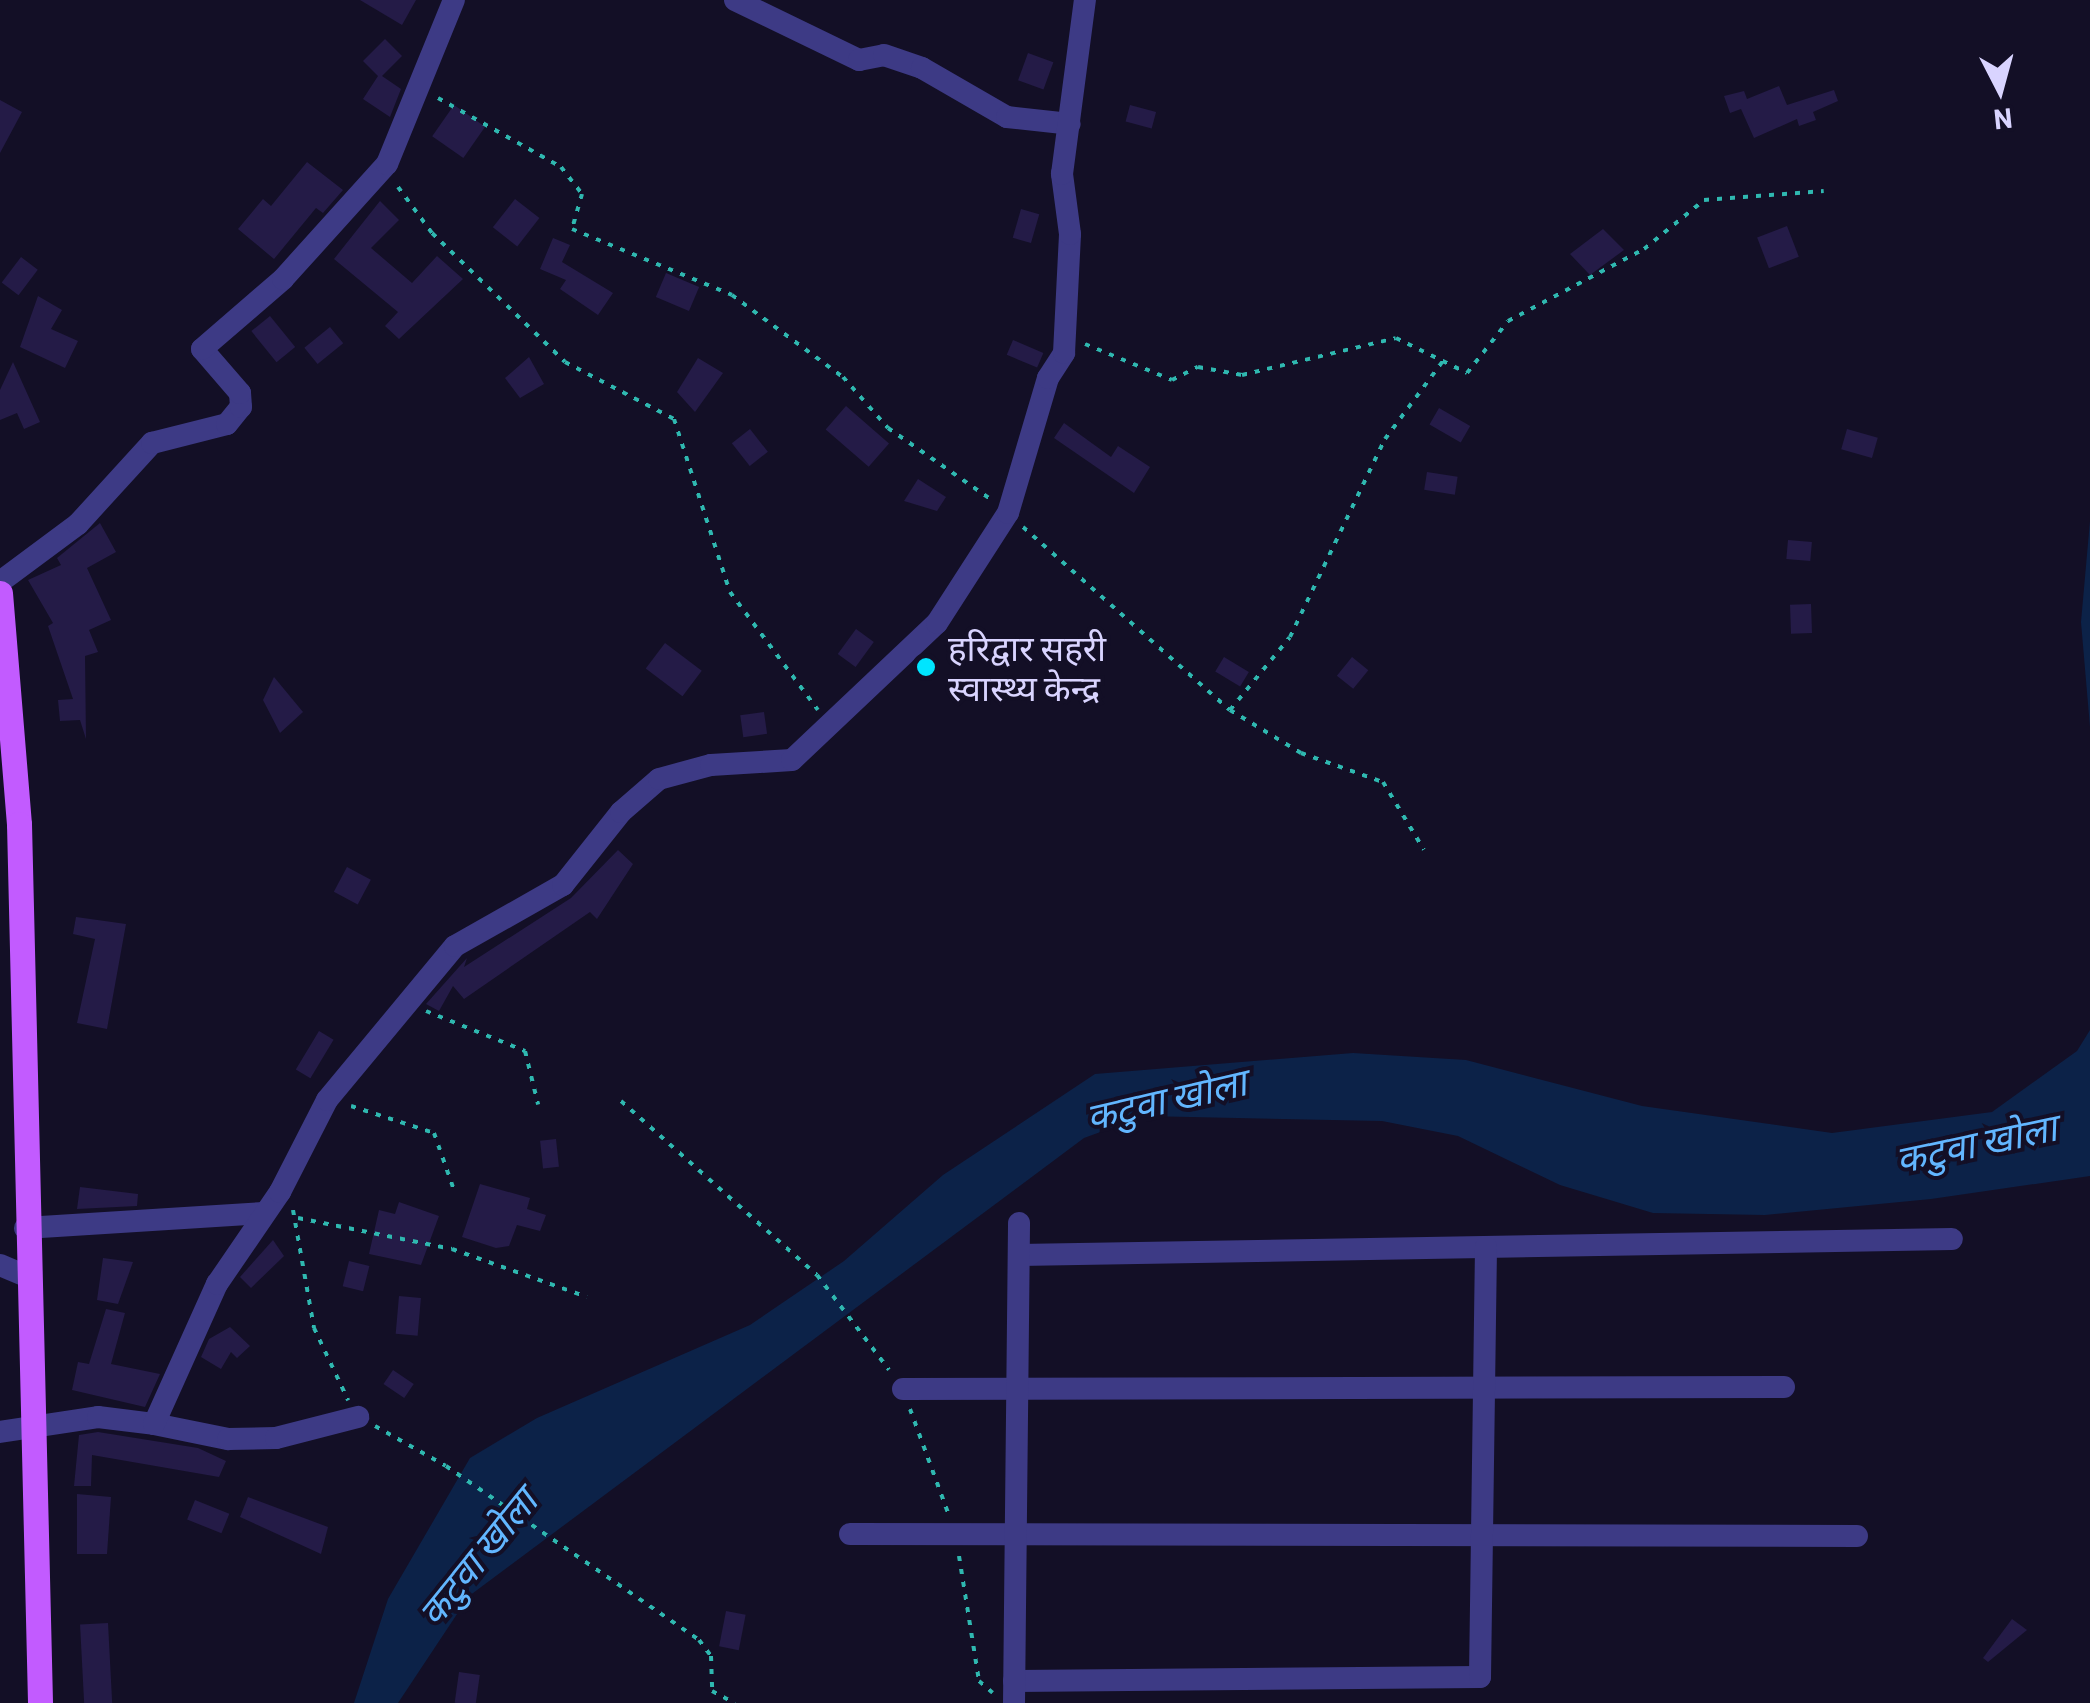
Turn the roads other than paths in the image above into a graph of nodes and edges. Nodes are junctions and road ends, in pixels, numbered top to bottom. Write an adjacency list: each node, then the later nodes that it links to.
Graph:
1 (454, 0): 5 (street)
2 (735, 0): 4 (street)
3 (1085, 0): 4 (street)
4 (1070, 124): 7 (street)
5 (0, 582)
6 (0, 593): 9 (main road)
7 (266, 1213): 9 (street); 21 (street)
8 (1019, 1223): 12 (street)
9 (25, 1228): 14 (main road)
10 (1952, 1239): 11 (street)
11 (1486, 1247): 12 (street); 16 (street)
12 (1019, 1255): 18 (street)
13 (0, 1264): 14 (street)
14 (26, 1276): 20 (main road)
15 (1784, 1387): 16 (street)
16 (1484, 1388): 18 (street); 25 (street)
17 (903, 1389): 18 (street)
18 (1017, 1391): 24 (street)
19 (358, 1417): 21 (street)
20 (30, 1424): 21 (street); 22 (street); 28 (main road)
21 (154, 1424)
22 (0, 1432)
23 (850, 1534): 24 (street)
24 (1016, 1534): 25 (street); 27 (street)
25 (1482, 1535): 26 (street); 27 (street)
26 (1857, 1536)
27 (1014, 1692)
28 (40, 1703)

